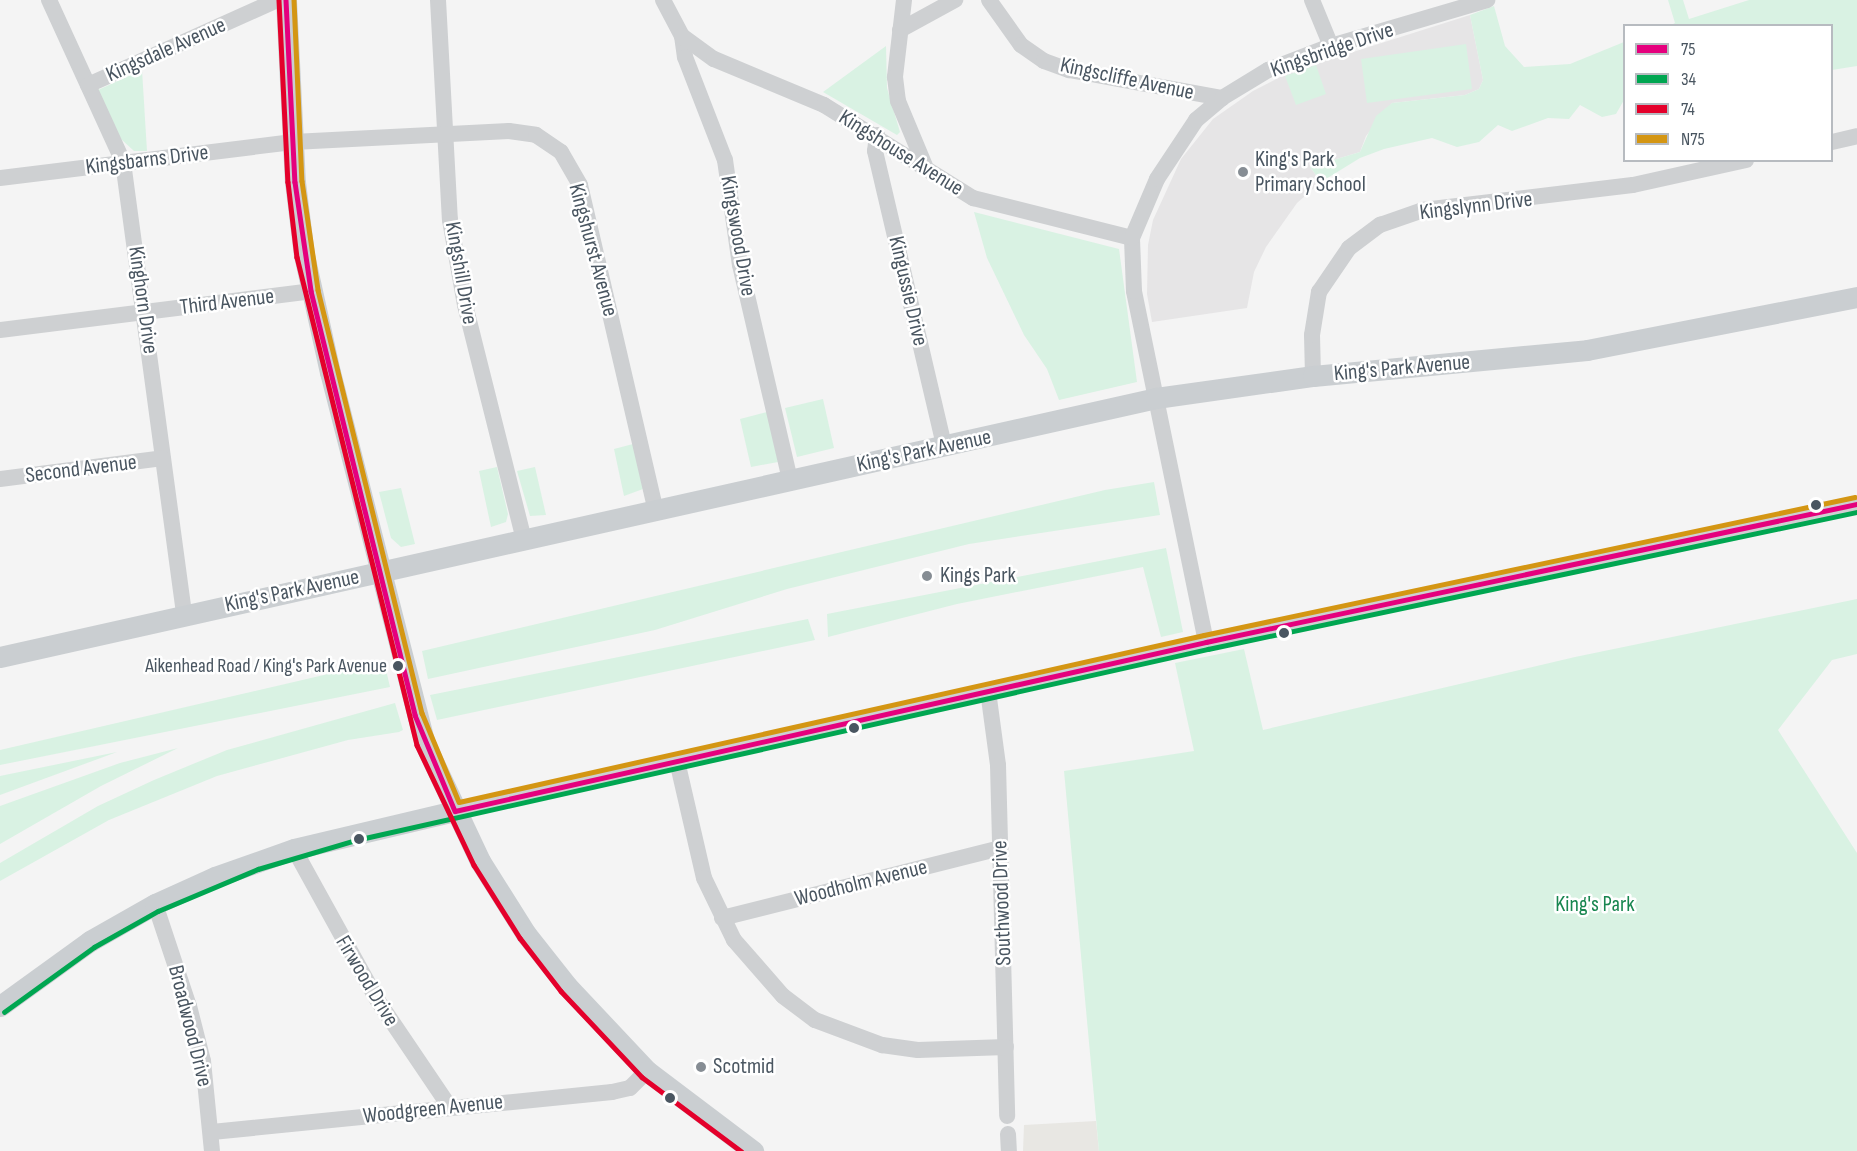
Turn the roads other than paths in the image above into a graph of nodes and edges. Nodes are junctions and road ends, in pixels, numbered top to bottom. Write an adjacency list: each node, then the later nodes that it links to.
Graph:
1 (49, 0): 14 (street, Kinghorn Drive)
2 (277, 0): 14 (street, Kingsdale Avenue)
3 (285, 0): 19 (main road)
4 (438, 0): 16 (street, Kingshill Drive)
5 (663, 0): 12 (street, Kingswood Drive)
6 (904, 0): 11 (street)
7 (955, 0): 11 (street)
8 (989, 0): 15 (street, Kingscliffe Avenue)
9 (1312, 0): 13 (street)
10 (1487, 0): 13 (street, Kingsbridge Drive)
11 (900, 30): 23 (street)
12 (682, 36): 17 (street, Kingshouse Avenue); 35 (street, Kingswood Drive)
13 (1331, 46): 15 (street, Kingsbridge Drive)
14 (88, 86): 21 (street, Kinghorn Drive)
15 (1222, 99): 25 (street, Kingsbridge Drive)
16 (446, 133): 19 (street, Kingshurst Avenue); 37 (street, Kingshurst Avenue); 38 (street, Kingshill Drive)
17 (877, 135): 23 (street, Kingshouse Avenue); 32 (street, Kingussie Drive)
18 (1857, 136): 20 (street)
19 (293, 141): 21 (street, Kingsbarns Drive); 26 (main road)
20 (1833, 142)
21 (123, 162): 24 (street, Kingsbarns Drive); 28 (street, Kinghorn Drive)
22 (1737, 162): 30 (street, Kingslynn Drive)
23 (926, 167): 25 (street, Kingshouse Avenue)
24 (0, 178)
25 (1132, 238): 31 (street, Kingsbridge Drive)
26 (311, 291): 28 (street, Third Avenue); 39 (main road)
27 (1857, 297): 30 (main road, King's Park Avenue)
28 (146, 313): 29 (street, Third Avenue); 33 (street, Kinghorn Drive)
29 (0, 330)
30 (1313, 375): 31 (main road, King's Park Avenue)
31 (1156, 398): 32 (main road, King's Park Avenue); 41 (street, Kingsbridge Drive)
32 (944, 446): 35 (main road, King's Park Avenue)
33 (163, 458): 34 (street, Second Avenue); 40 (street, Kinghorn Drive)
34 (0, 479)
35 (790, 480): 37 (main road, King's Park Avenue)
36 (1857, 504): 41 (street)
37 (656, 511): 38 (main road, King's Park Avenue)
38 (524, 540): 39 (main road, King's Park Avenue)
39 (379, 573): 40 (main road, King's Park Avenue); 45 (main road)
40 (184, 615): 42 (main road, King's Park Avenue)
41 (1206, 642): 43 (street)
42 (0, 657)
43 (988, 691): 44 (street); 46 (street, Southwood Drive)
44 (677, 761): 45 (street); 49 (street)
45 (455, 811): 47 (main road); 52 (main road)
46 (1000, 848): 49 (street, Woodholm Avenue); 51 (street, Southwood Drive)
47 (294, 849): 48 (main road); 53 (street, Firwood Drive)
48 (155, 904): 50 (main road); 55 (street, Broadwood Drive)
49 (722, 918): 51 (street)
50 (0, 1006)
51 (1006, 1047): 54 (street, Southwood Drive)
52 (647, 1071): 53 (street, Woodgreen Avenue); 58 (main road)
53 (449, 1106): 55 (street, Woodgreen Avenue)
54 (1007, 1116)
55 (212, 1132): 57 (street, Broadwood Drive)
56 (1008, 1134): 59 (street)
57 (212, 1151)
58 (753, 1151)
59 (1009, 1151)

